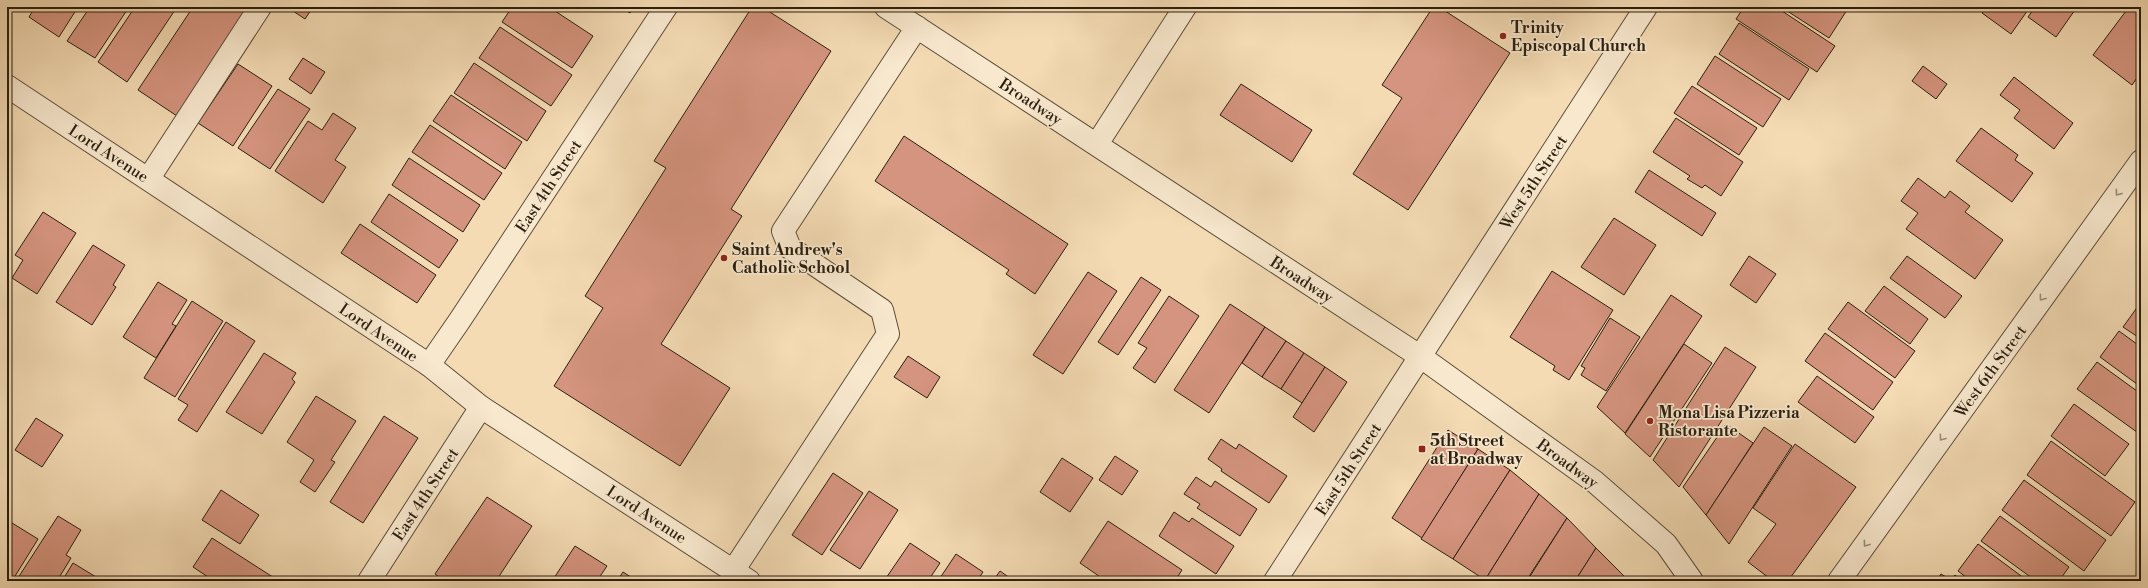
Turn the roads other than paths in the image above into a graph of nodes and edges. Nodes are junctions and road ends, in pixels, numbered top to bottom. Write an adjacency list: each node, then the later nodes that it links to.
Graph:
1 (260, 7): 10 (street)
2 (666, 7): 12 (street, East 4th Street)
3 (886, 7): 6 (street, Broadway)
4 (1184, 7): 8 (street)
5 (1646, 7): 11 (street, West 5th Street)
6 (917, 27): 8 (street, Broadway); 14 (street)
7 (7, 86): 10 (street, Lord Avenue)
8 (1097, 144): 11 (street, Broadway)
9 (2141, 161): 15 (street, West 6th Street, one-way to 15)
10 (149, 178): 12 (street, Lord Avenue)
11 (1421, 357): 17 (street, East 5th Street); 18 (street, Broadway)
12 (429, 365): 13 (street, Lord Avenue)
13 (481, 407): 14 (street, Lord Avenue); 16 (street, East 4th Street)
14 (741, 576)
15 (1849, 578)
16 (369, 581)
17 (1275, 581)
18 (1692, 581)

